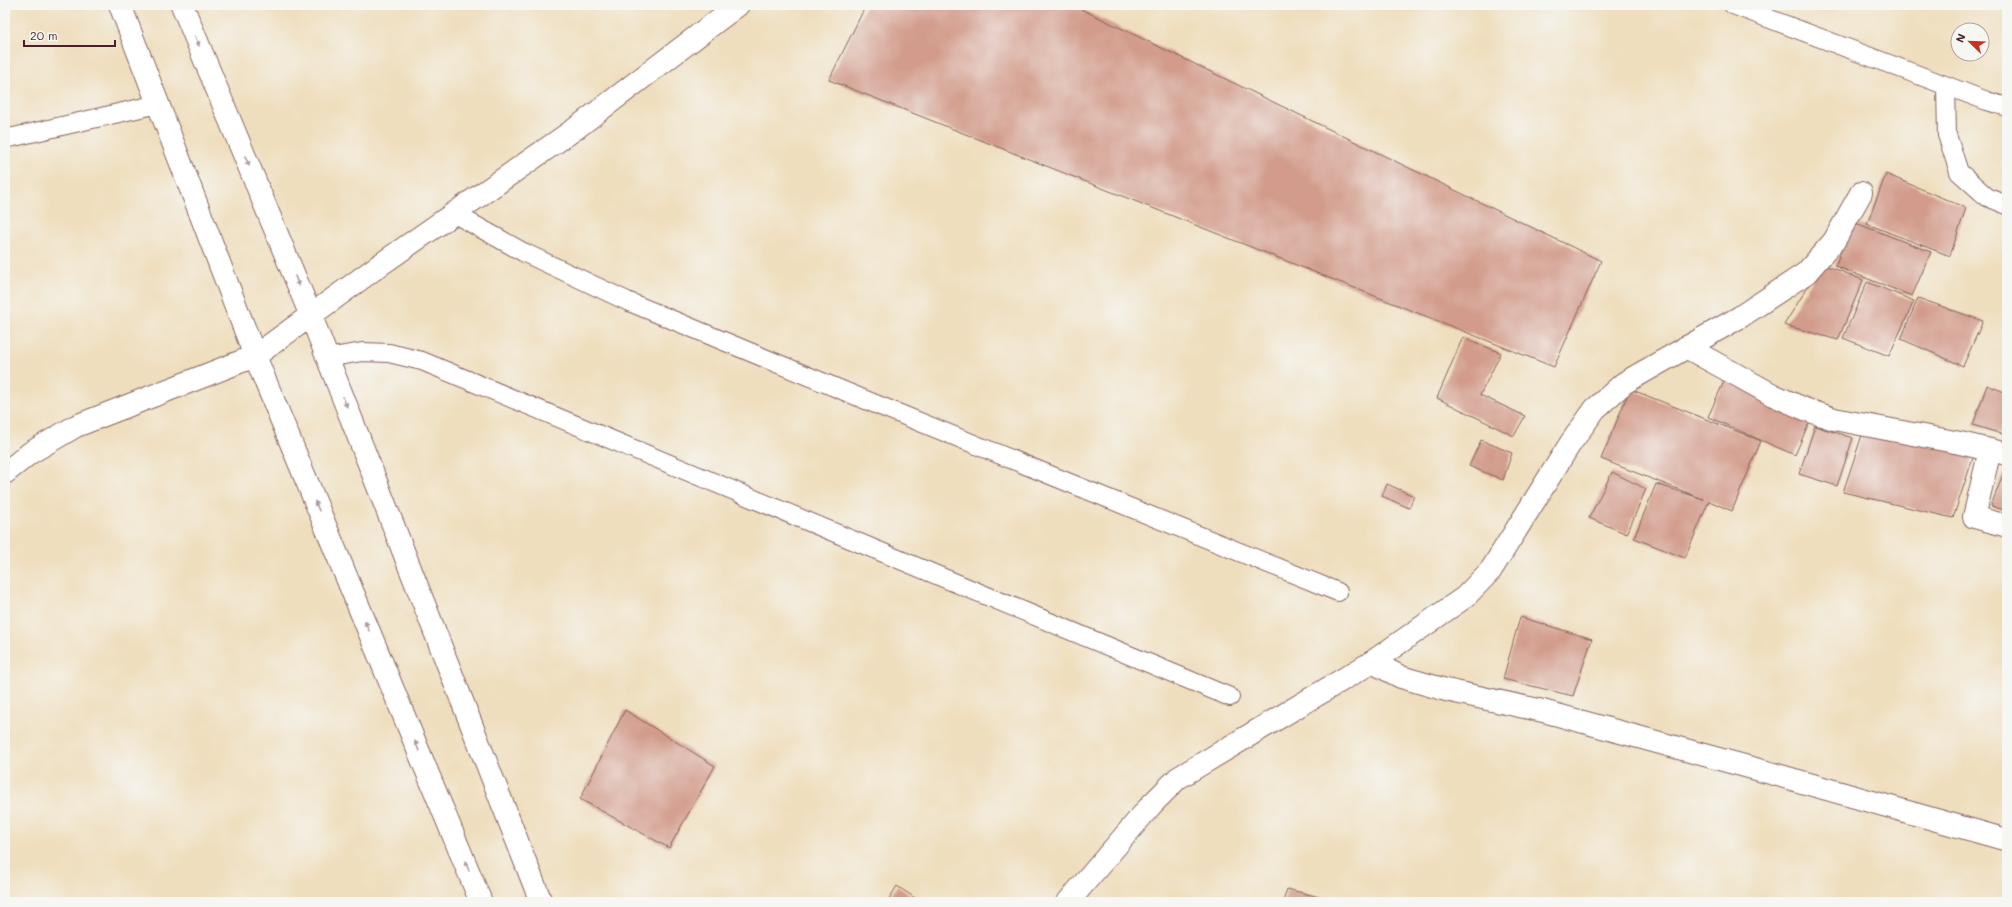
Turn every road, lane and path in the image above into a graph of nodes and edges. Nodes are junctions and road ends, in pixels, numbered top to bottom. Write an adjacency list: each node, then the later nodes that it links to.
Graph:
1 (120, 5): 6 (main road)
2 (182, 5): 12 (main road, one-way to 12)
3 (738, 5): 11 (main road)
4 (1733, 5): 5 (lane)
5 (1946, 86): 7 (lane); 10 (lane)
6 (158, 104): 8 (lane); 14 (main road)
7 (2007, 107)
8 (5, 139)
9 (1861, 193): 13 (main road)
10 (2007, 205)
11 (452, 214): 12 (main road); 19 (lane)
12 (311, 316): 14 (main road); 15 (main road)
13 (1686, 347): 16 (main road); 20 (main road)
14 (255, 356): 17 (main road); 23 (main road, one-way to 14)
15 (327, 358): 21 (lane); 24 (main road, one-way to 24)
16 (1999, 452): 18 (main road)
17 (5, 473)
18 (2007, 526)
19 (1338, 592)
20 (1372, 662): 22 (main road); 25 (main road)
21 (1230, 697)
22 (2007, 840)
23 (482, 902)
24 (542, 902)
25 (1068, 902)

